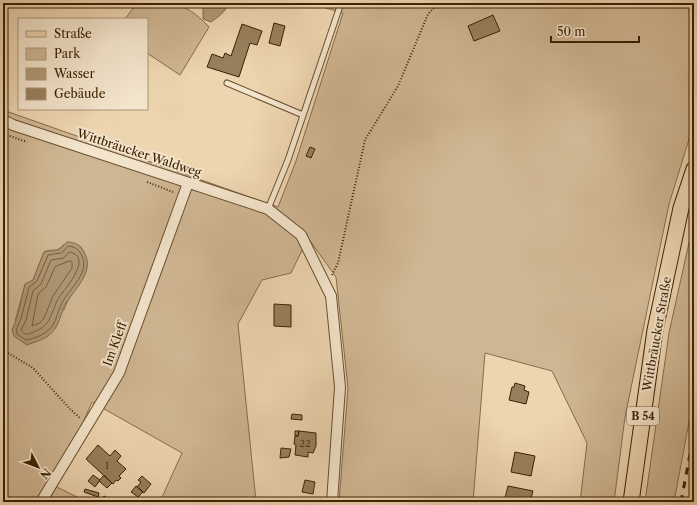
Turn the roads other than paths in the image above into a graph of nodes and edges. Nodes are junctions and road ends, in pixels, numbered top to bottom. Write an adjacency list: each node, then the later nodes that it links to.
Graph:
1 (341, 3): 3 (lane)
2 (227, 84): 3 (lane)
3 (303, 115): 7 (lane)
4 (3, 120): 6 (street, Wittbräucker Waldweg)
5 (694, 169): 10 (main road, Wittbräucker Straße / B 54)
6 (188, 183): 7 (street, Wittbräucker Waldweg); 8 (street, Im Kleff)
7 (268, 209): 9 (street, Wittbräucker Waldweg)
8 (41, 502)
9 (332, 502)
10 (632, 502)

